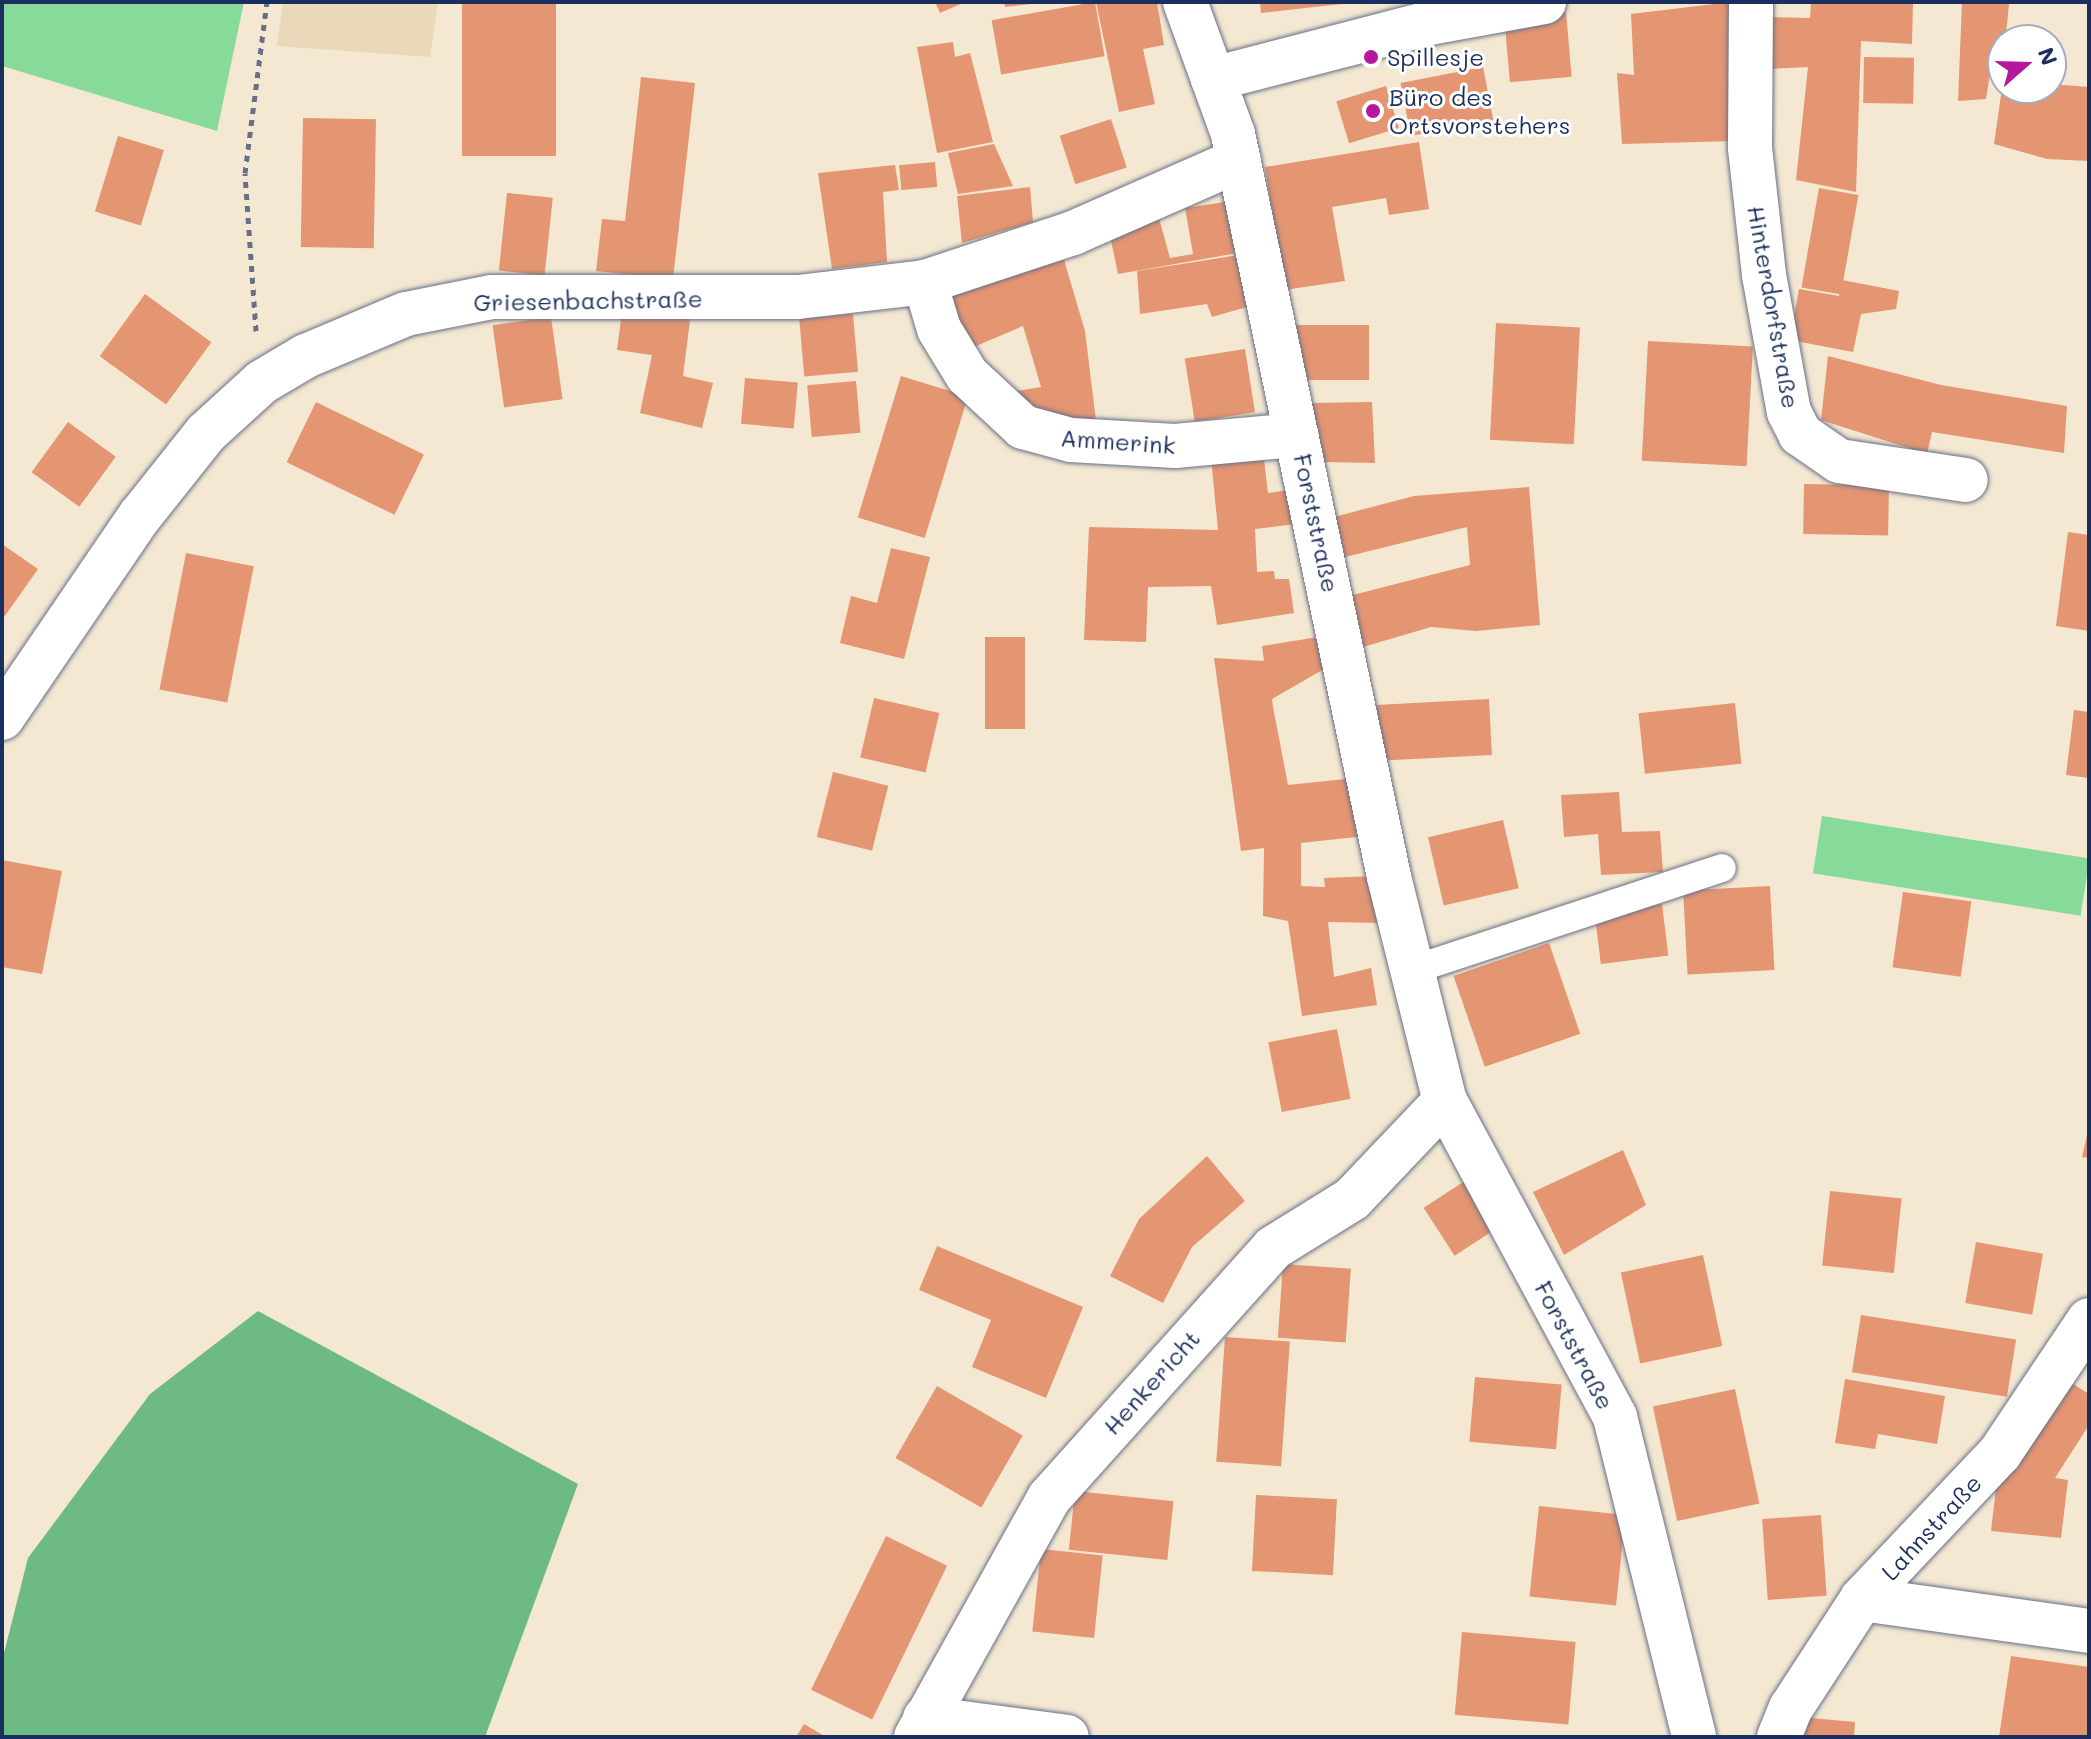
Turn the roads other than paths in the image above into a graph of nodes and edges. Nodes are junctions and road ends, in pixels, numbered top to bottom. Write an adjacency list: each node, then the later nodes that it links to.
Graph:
1 (1185, 2): 4 (street, Forststraße)
2 (1544, 2): 4 (street)
3 (1751, 2): 8 (street, Hinterdorfstraße)
4 (1213, 79): 5 (street, Forststraße)
5 (1239, 160): 6 (street, Griesenbachstraße); 7 (street, Forststraße)
6 (925, 282): 7 (street, Ammerink); 9 (street, Griesenbachstraße)
7 (1297, 435): 11 (street, Forststraße)
8 (1966, 480)
9 (2, 718)
10 (1722, 868): 11 (lane)
11 (1412, 970): 12 (street, Forststraße)
12 (1445, 1101): 16 (street, Henkericht); 18 (street, Forststraße)
13 (2089, 1320): 14 (street, Lahnstraße)
14 (1862, 1599): 15 (street); 19 (street, Lahnstraße)
15 (2089, 1631)
16 (920, 1728): 17 (street, Henkericht)
17 (1067, 1737)
18 (1694, 1737)
19 (1779, 1737)

